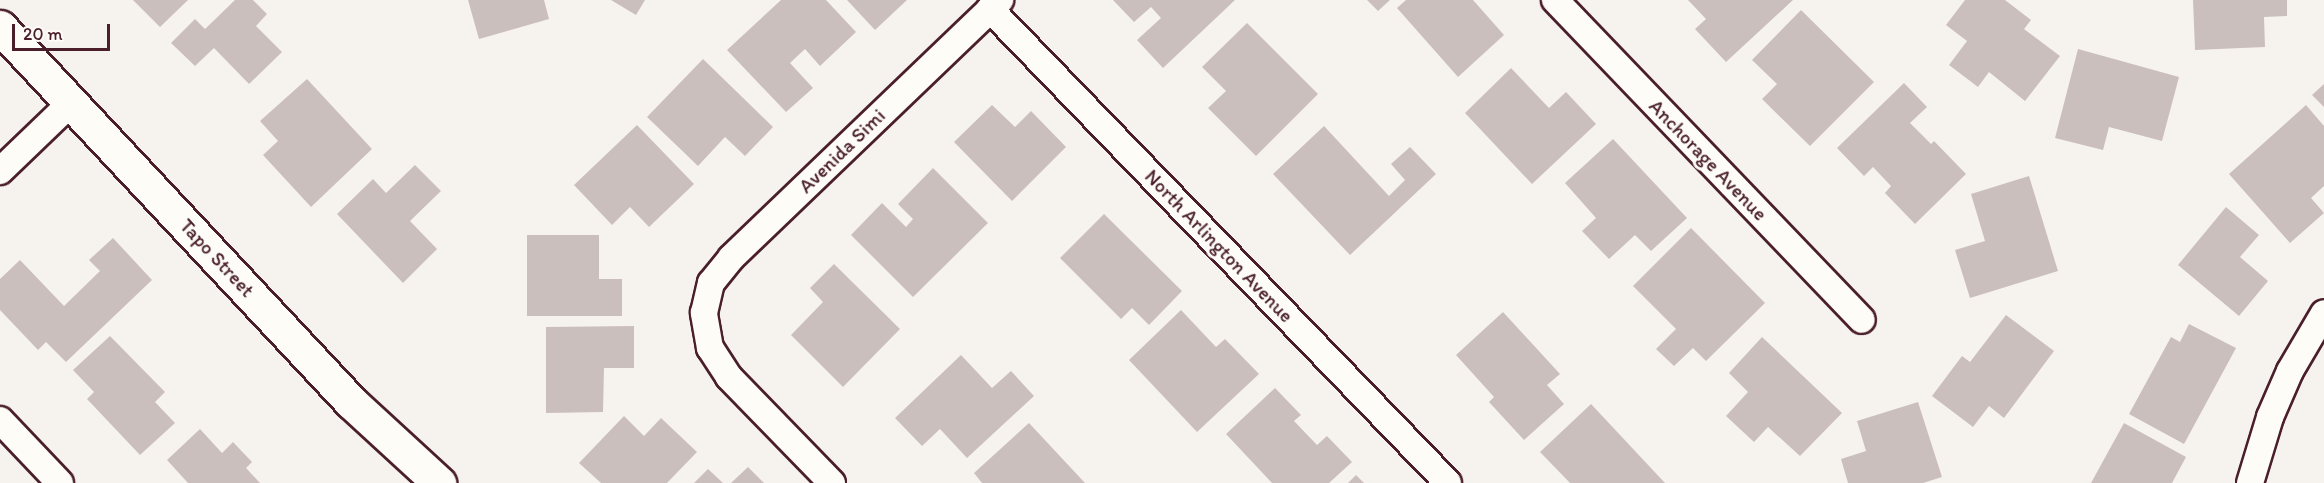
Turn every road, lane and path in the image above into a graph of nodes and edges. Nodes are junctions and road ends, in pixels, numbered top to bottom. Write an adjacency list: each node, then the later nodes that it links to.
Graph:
1 (1555, 0): 7 (street, Anchorage Avenue)
2 (995, 4): 11 (street, Avenida Simi); 12 (street, North Arlington Avenue)
3 (0, 27): 4 (street, Tapo Street)
4 (71, 103): 5 (street); 10 (street, Tapo Street)
5 (0, 171)
6 (2324, 313): 13 (street)
7 (1862, 320)
8 (0, 420): 9 (street)
9 (60, 483)
10 (439, 483)
11 (832, 483)
12 (1448, 483)
13 (2250, 483)

